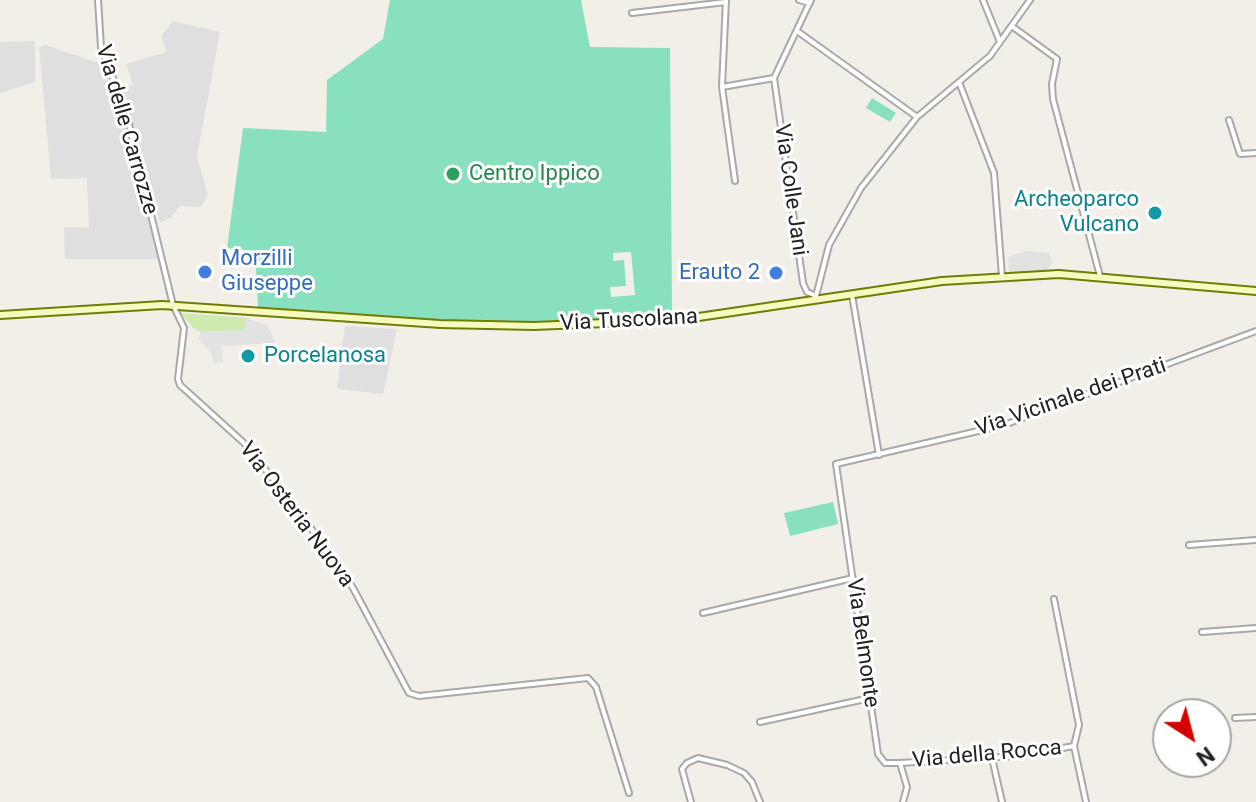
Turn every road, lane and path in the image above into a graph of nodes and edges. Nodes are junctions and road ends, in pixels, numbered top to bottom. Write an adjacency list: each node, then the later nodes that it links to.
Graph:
1 (98, 0): 23 (street, Via delle Carrozze)
2 (799, 0): 6 (street)
3 (983, 0): 10 (street)
4 (1030, 0): 8 (street)
5 (726, 1): 7 (street); 13 (street)
6 (810, 1): 9 (street)
7 (632, 13)
8 (1013, 27): 10 (street); 19 (street)
9 (797, 31): 11 (street); 14 (street)
10 (1001, 44): 12 (street)
11 (774, 78): 13 (street); 22 (street, Via Colle Jani)
12 (959, 82): 14 (street); 18 (street)
13 (722, 87): 17 (street)
14 (917, 117): 22 (street)
15 (1229, 120): 16 (street)
16 (1256, 153)
17 (735, 181)
18 (1002, 276): 19 (main road, Via Tuscolana); 21 (main road, Via Tuscolana)
19 (1100, 276): 20 (main road, Via Tuscolana)
20 (1256, 291)
21 (852, 295): 22 (main road, Via Tuscolana); 26 (street)
22 (816, 298): 23 (main road, Via Tuscolana)
23 (173, 305): 24 (main road, Via Tuscolana); 42 (street, Via Osteria Nuova)
24 (0, 315)
25 (1256, 331): 26 (street, Via Vicinale dei Prati)
26 (879, 455): 27 (street, Via Vicinale dei Prati)
27 (836, 464): 30 (street, Via Belmonte)
28 (1256, 540): 29 (street)
29 (1189, 545)
30 (853, 578): 32 (street); 35 (street, Via Belmonte)
31 (1054, 599): 39 (street, Via della Rocca)
32 (703, 613)
33 (1256, 628): 34 (street)
34 (1202, 632)
35 (870, 698): 38 (street); 41 (street, Via Belmonte)
36 (1256, 717): 37 (street)
37 (1235, 718)
38 (760, 722)
39 (1074, 746): 40 (street, Via della Rocca); 47 (street, Via della Rocca)
40 (992, 758): 41 (street, Via della Rocca); 46 (street)
41 (900, 763): 45 (street)
42 (629, 793)
43 (691, 802): 44 (street)
44 (760, 802)
45 (903, 802)
46 (1002, 802)
47 (1086, 802)

